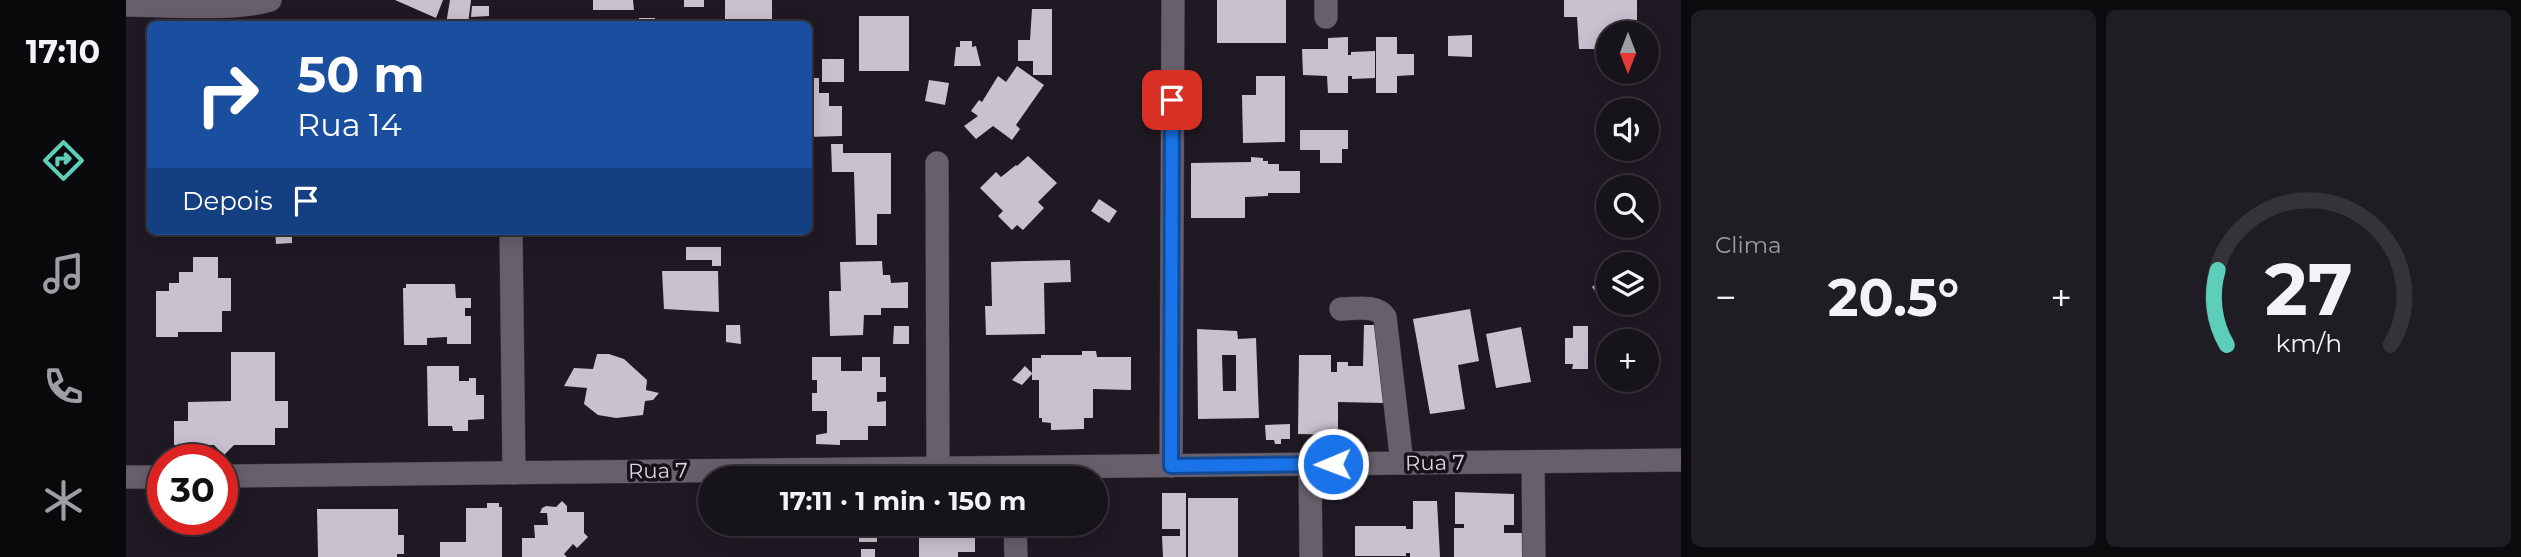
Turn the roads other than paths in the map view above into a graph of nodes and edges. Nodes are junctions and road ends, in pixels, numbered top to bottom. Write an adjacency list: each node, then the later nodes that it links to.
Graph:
1 (270, 0): 3 (street)
2 (1172, 0): 12 (street)
3 (126, 5)
4 (937, 163): 11 (street)
5 (511, 235): 15 (street)
6 (1341, 309): 9 (street)
7 (1681, 460): 8 (street, Rua 7)
8 (1533, 462): 9 (street, Rua 7); 22 (street)
9 (1402, 463): 10 (street, Rua 7)
10 (1310, 464): 12 (street, Rua 7); 21 (street)
11 (938, 466)
12 (1171, 466): 13 (street, Rua 7)
13 (1108, 469)
14 (698, 471): 15 (street, Rua 7)
15 (514, 473): 18 (street, Rua 7)
16 (126, 477): 17 (street)
17 (147, 477)
18 (238, 477)
19 (1015, 536): 20 (street)
20 (1016, 557)
21 (1311, 557)
22 (1534, 557)

